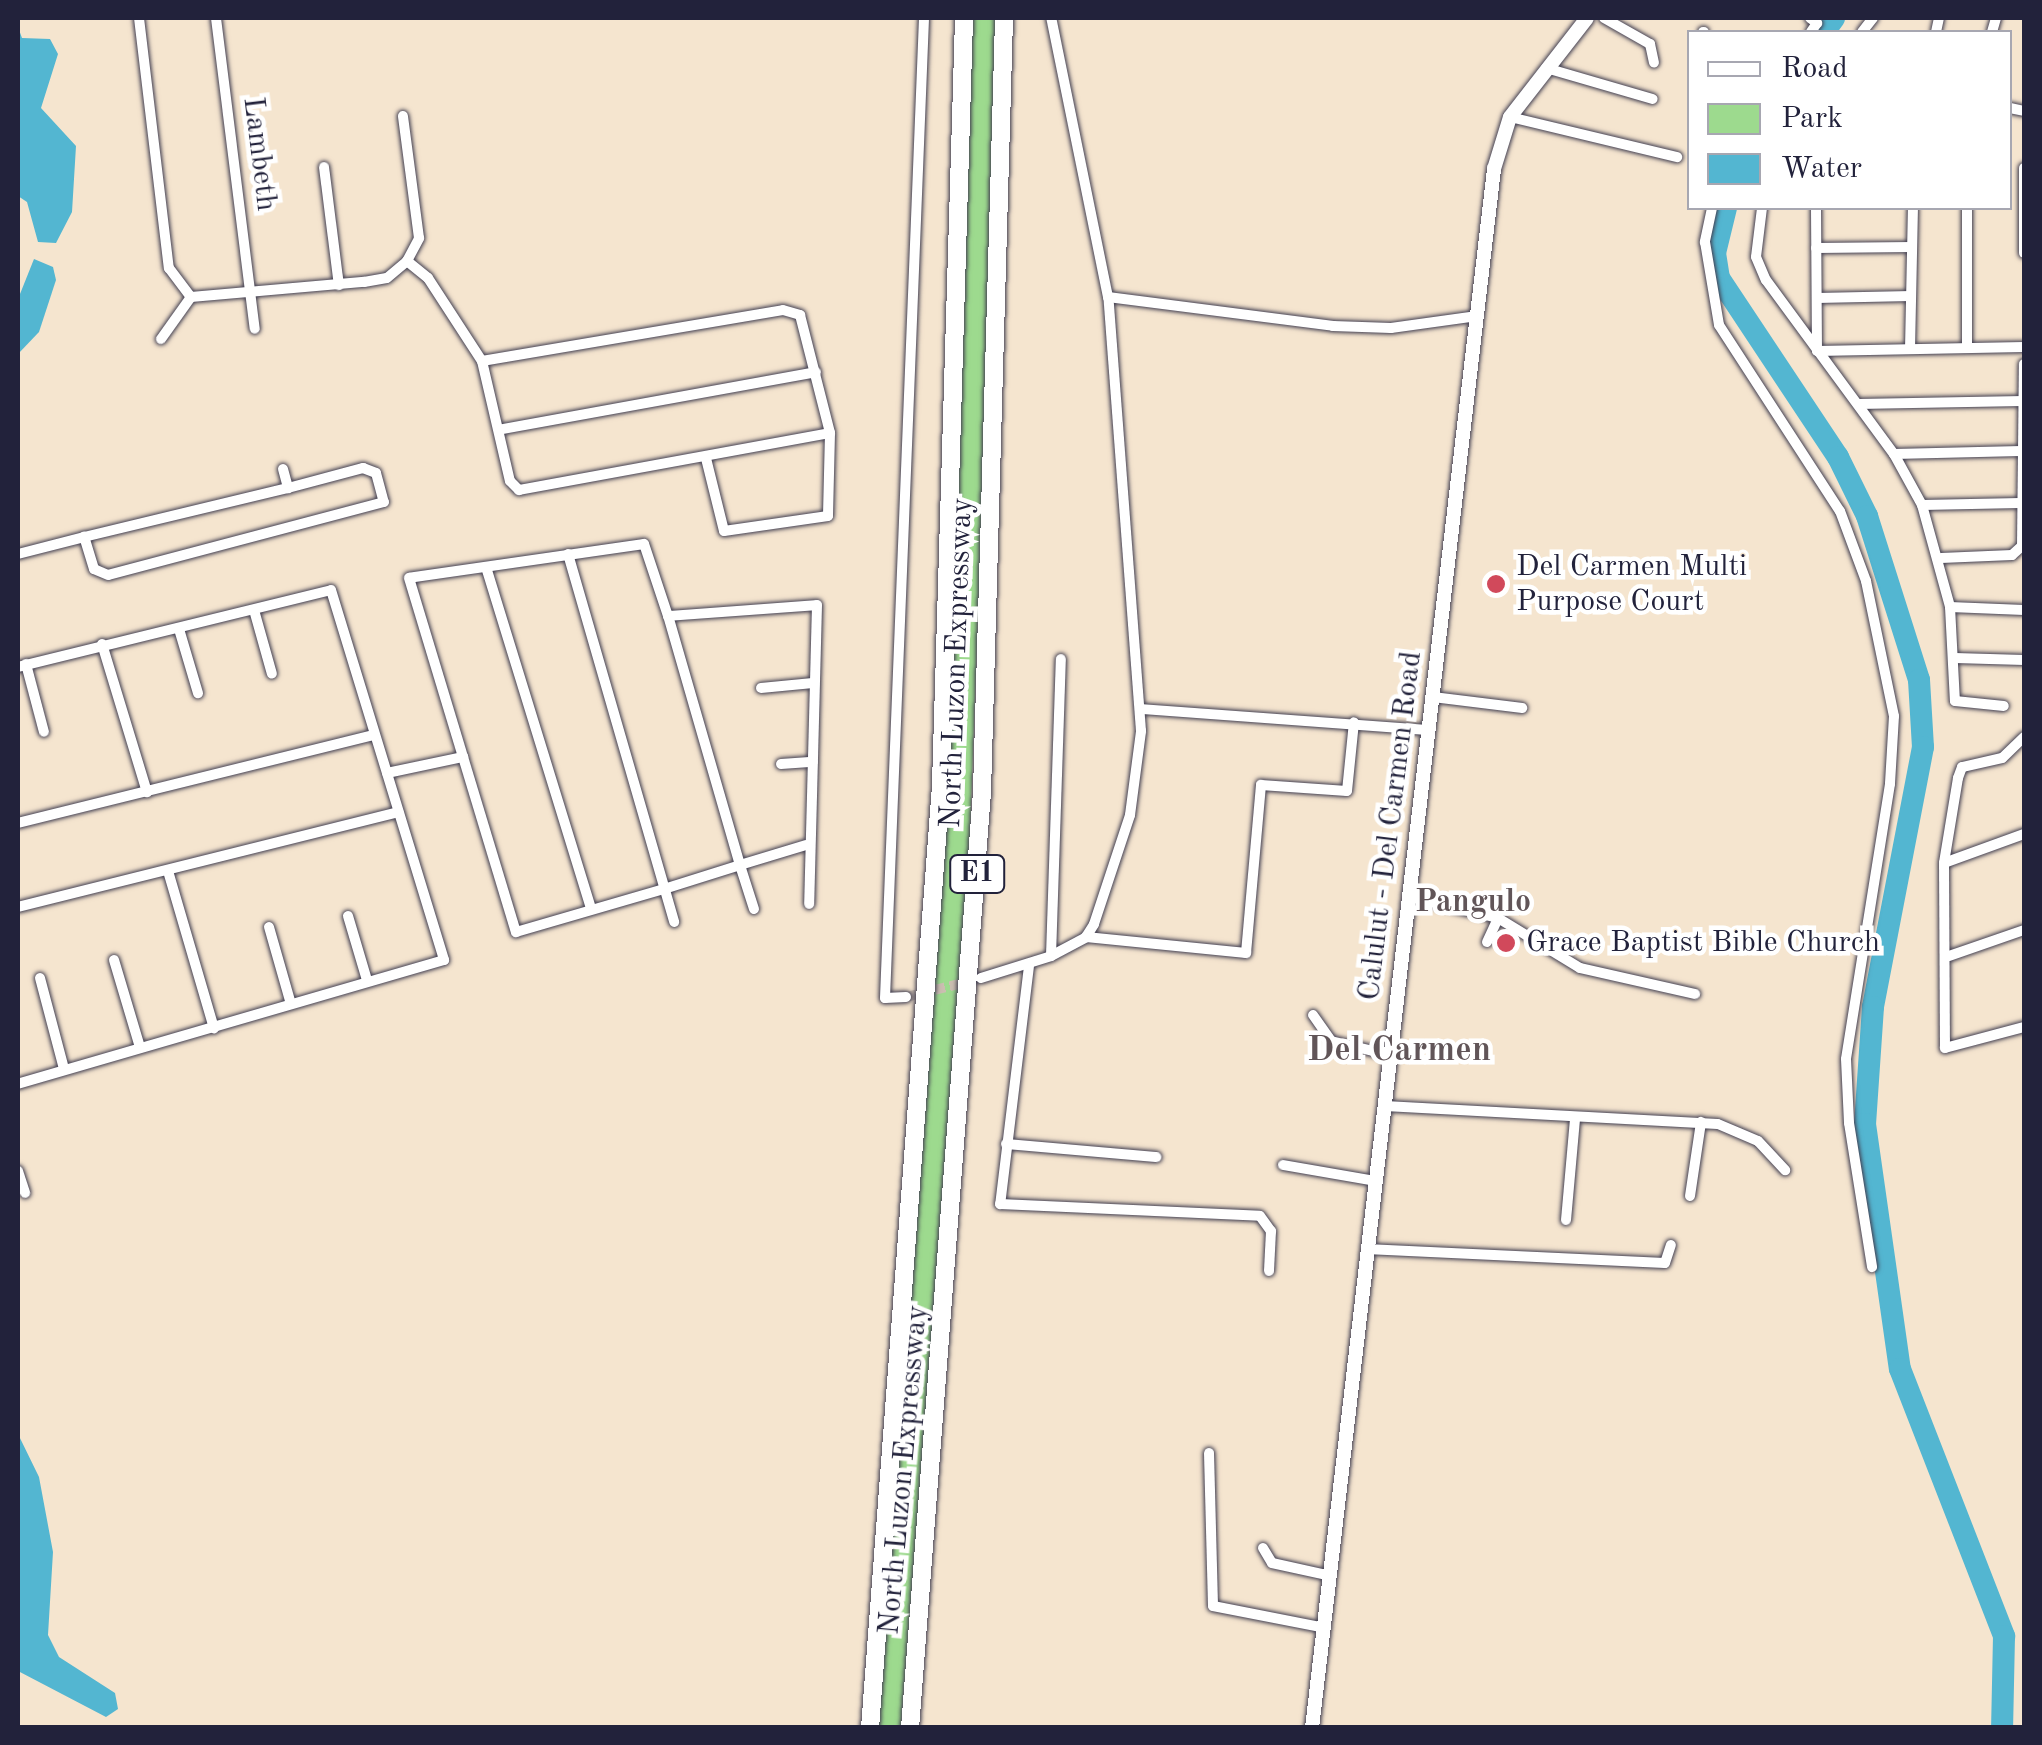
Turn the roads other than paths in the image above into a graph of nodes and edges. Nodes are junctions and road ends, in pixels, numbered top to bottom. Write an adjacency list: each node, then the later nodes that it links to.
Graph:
1 (139, 18): 31 (street)
2 (216, 18): 29 (street, Lambeth)
3 (924, 18): 117 (street)
4 (964, 18): 146 (highway, North Luzon Expressway / E1)
5 (1004, 18): 147 (highway, North Luzon Expressway / E1)
6 (1051, 18): 32 (street)
7 (1587, 18): 12 (main road, Calulut - Del Carmen Road)
8 (1604, 18): 11 (street)
9 (1873, 18): 10 (street)
10 (1863, 30)
11 (1654, 63)
12 (1545, 68): 13 (street); 15 (main road, Calulut - Del Carmen Road)
13 (1653, 99)
14 (403, 116): 27 (street)
15 (1510, 116): 16 (street); 34 (main road, Calulut - Del Carmen Road)
16 (1677, 158)
17 (324, 167): 28 (street)
18 (2024, 168): 26 (street)
19 (1712, 210): 140 (street)
20 (1762, 210): 40 (street)
21 (1816, 210): 25 (street)
22 (1913, 210): 24 (street)
23 (1966, 210): 38 (street)
24 (1912, 247): 25 (street); 30 (street)
25 (1816, 248): 33 (street)
26 (2024, 253)
27 (407, 261): 28 (street); 41 (street)
28 (339, 284): 29 (street)
29 (252, 296): 31 (street); 35 (street, Lambeth)
30 (1911, 296): 33 (street); 39 (street)
31 (191, 297): 36 (street)
32 (1108, 297): 34 (street); 77 (street)
33 (1817, 298): 40 (street)
34 (1478, 316): 75 (main road, Calulut - Del Carmen Road)
35 (255, 330)
36 (161, 338)
37 (2024, 347): 38 (street)
38 (1967, 348): 39 (street)
39 (1910, 349): 40 (street)
40 (1817, 351): 45 (street)
41 (482, 361): 43 (street); 46 (street)
42 (2024, 364): 44 (street)
43 (816, 372): 46 (street); 47 (street)
44 (2023, 401): 45 (street); 48 (street)
45 (1858, 404): 49 (street)
46 (502, 430): 50 (street)
47 (830, 433): 50 (street); 50 (street)
48 (2021, 451): 49 (street); 53 (street)
49 (1894, 454): 54 (street)
50 (706, 458)
51 (283, 469): 52 (street)
52 (288, 488): 55 (street); 55 (street)
53 (2020, 503): 54 (street); 56 (street)
54 (1922, 505): 59 (street)
55 (84, 537): 57 (street)
56 (2023, 546): 59 (street)
57 (18, 554)
58 (568, 554): 60 (street); 64 (street); 96 (street)
59 (1940, 558): 61 (street)
60 (486, 568): 84 (street); 100 (street)
61 (1950, 607): 63 (street); 67 (street)
62 (254, 610): 65 (street); 71 (street); 82 (street)
63 (2024, 610)
64 (668, 616): 72 (street); 94 (street)
65 (179, 629): 66 (street); 74 (street)
66 (102, 644): 70 (street); 88 (street)
67 (1955, 658): 69 (street); 76 (street)
68 (1061, 659): 109 (street)
69 (2024, 660)
70 (22, 666): 81 (street)
71 (272, 674)
72 (813, 683): 73 (street); 85 (street)
73 (761, 688)
74 (198, 693)
75 (1433, 697): 78 (street); 80 (main road, Calulut - Del Carmen Road)
76 (2004, 706)
77 (1141, 708): 79 (street); 107 (street)
78 (1522, 708)
79 (1354, 722): 80 (street); 107 (street)
80 (1429, 730): 97 (main road, Calulut - Del Carmen Road)
81 (44, 732)
82 (374, 735): 87 (street); 88 (street)
83 (2024, 737): 93 (street)
84 (463, 756): 87 (street); 100 (street)
85 (812, 762): 86 (street); 92 (street)
86 (780, 764)
87 (387, 773): 89 (street)
88 (148, 792): 90 (street)
89 (398, 812): 95 (street); 115 (street)
90 (18, 823)
91 (2024, 834): 93 (street)
92 (806, 845): 94 (street); 98 (street)
93 (1944, 863): 110 (street)
94 (740, 865): 96 (street); 101 (street)
95 (168, 871): 99 (street); 121 (street)
96 (664, 889): 100 (street); 104 (street)
97 (1410, 898): 103 (street); 123 (main road, Calulut - Del Carmen Road)
98 (808, 904)
99 (18, 907)
100 (591, 909)
101 (754, 909)
102 (348, 916): 115 (street)
103 (1498, 918): 108 (street); 116 (street)
104 (674, 922)
105 (269, 926): 118 (street)
106 (2024, 930): 110 (street)
107 (1086, 937): 109 (street)
108 (1487, 942)
109 (1051, 956): 112 (street)
110 (1949, 956): 120 (street)
111 (114, 960): 122 (street)
112 (1030, 966): 114 (street); 129 (street)
113 (40, 978): 124 (street)
114 (981, 978)
115 (367, 980): 118 (street)
116 (1695, 994)
117 (906, 997)
118 (290, 1004): 121 (street)
119 (1313, 1016): 123 (street)
120 (2024, 1027)
121 (214, 1028): 122 (street)
122 (140, 1046): 124 (street)
123 (1390, 1055): 126 (main road, Calulut - Del Carmen Road)
124 (64, 1069): 125 (street)
125 (18, 1084)
126 (1385, 1106): 127 (street); 134 (main road, Calulut - Del Carmen Road)
127 (1575, 1120): 128 (street); 137 (street)
128 (1700, 1122): 132 (street); 136 (street)
129 (1006, 1144): 130 (street); 141 (street)
130 (1156, 1157)
131 (1283, 1165): 134 (street)
132 (1786, 1170)
133 (18, 1171): 135 (street)
134 (1376, 1181): 139 (main road, Calulut - Del Carmen Road)
135 (25, 1194)
136 (1690, 1196)
137 (1566, 1220)
138 (1671, 1245): 139 (street)
139 (1366, 1250): 144 (main road, Calulut - Del Carmen Road)
140 (1872, 1267)
141 (1269, 1272)
142 (1209, 1453): 145 (street)
143 (1263, 1548): 144 (street)
144 (1332, 1576): 145 (main road, Calulut - Del Carmen Road)
145 (1325, 1628): 148 (main road, Calulut - Del Carmen Road)
146 (870, 1728)
147 (910, 1728)
148 (1312, 1728)

